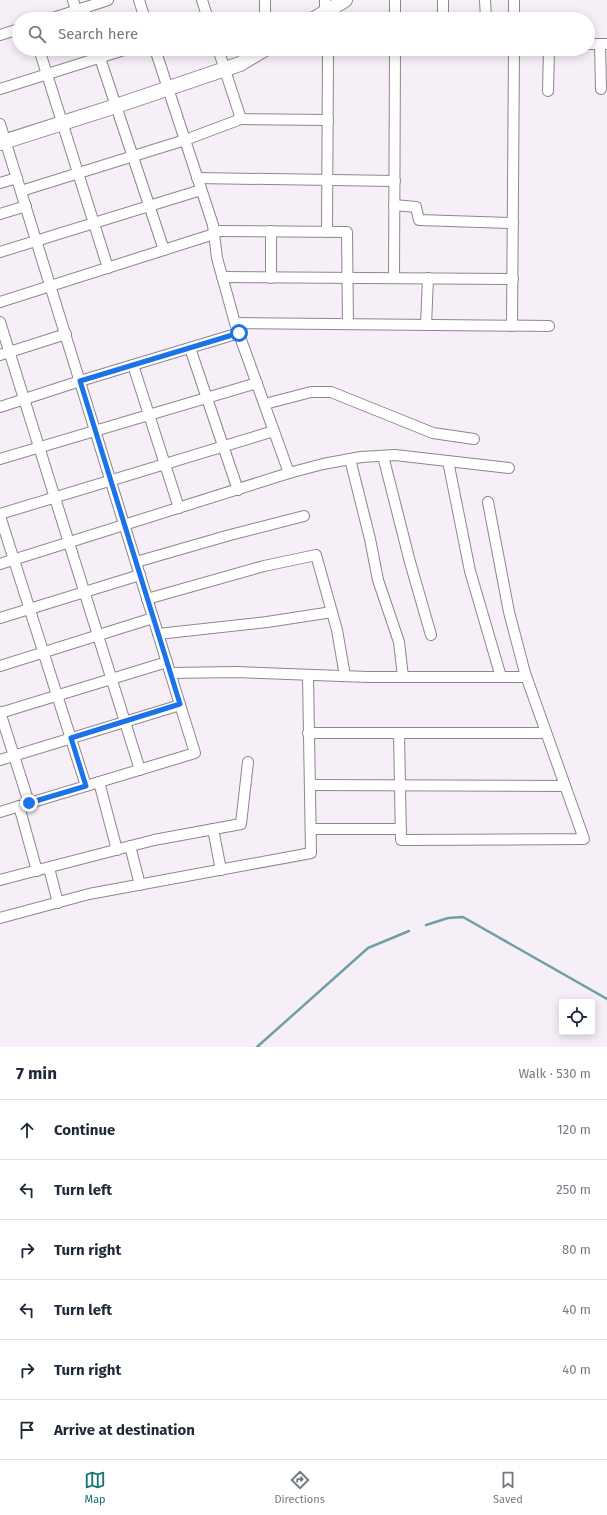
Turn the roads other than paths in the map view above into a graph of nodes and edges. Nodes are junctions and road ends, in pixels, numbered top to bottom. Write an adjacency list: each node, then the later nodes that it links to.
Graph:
1 (73, 0): 11 (street)
2 (108, 0): 11 (street)
3 (139, 0): 14 (street)
4 (202, 0): 15 (street)
5 (265, 0): 16 (street)
6 (345, 0): 17 (street)
7 (395, 0): 18 (street)
8 (443, 0): 19 (street)
9 (486, 0): 20 (street)
10 (514, 0): 21 (street)
11 (80, 9): 12 (street); 13 (street)
12 (71, 12)
13 (82, 12)
14 (143, 12)
15 (206, 12)
16 (265, 12)
17 (323, 12)
18 (395, 12)
19 (443, 12)
20 (486, 12)
21 (514, 12)
22 (12, 31): 23 (street)
23 (0, 35)
24 (603, 44): 39 (street)
25 (41, 56): 36 (street)
26 (91, 56): 36 (street)
27 (99, 56): 41 (street)
28 (157, 56): 38 (street)
29 (220, 56): 35 (street)
30 (253, 56): 35 (street)
31 (328, 56): 43 (street)
32 (395, 56): 53 (street)
33 (514, 56): 62 (street)
34 (549, 56): 40 (street)
35 (225, 70): 38 (street); 42 (street)
36 (47, 74): 37 (street); 44 (street)
37 (0, 89)
38 (168, 89): 41 (street); 46 (street)
39 (601, 89)
40 (548, 91)
41 (116, 106): 44 (street); 48 (street)
42 (242, 119): 43 (street); 46 (street)
43 (328, 120): 52 (street)
44 (62, 123): 47 (street); 49 (street)
45 (0, 124): 47 (street)
46 (185, 140): 48 (street); 51 (street)
47 (3, 142): 50 (street)
48 (132, 156): 49 (street); 59 (street)
49 (78, 173): 56 (street); 61 (street)
50 (17, 178): 54 (street); 56 (street)
51 (197, 178): 52 (street); 55 (street)
52 (327, 180): 53 (street); 64 (street)
53 (394, 181): 57 (street)
54 (0, 183)
55 (201, 190): 59 (street); 65 (street)
56 (21, 191): 58 (street)
57 (394, 205): 62 (street); 73 (street)
58 (26, 206): 60 (street); 66 (street)
59 (149, 206): 61 (street); 67 (street)
60 (0, 214)
61 (94, 223): 66 (street); 69 (street)
62 (513, 223): 75 (street)
63 (271, 231): 64 (street); 65 (street); 71 (street)
64 (327, 232): 72 (street)
65 (214, 233): 67 (street); 70 (street)
66 (36, 241): 68 (street); 76 (street)
67 (164, 250): 69 (street)
68 (0, 252)
69 (108, 268): 76 (street)
70 (222, 277): 71 (street); 79 (street)
71 (271, 278): 72 (street)
72 (348, 278): 73 (street); 80 (street)
73 (394, 278): 74 (street)
74 (428, 278): 75 (street); 81 (street)
75 (512, 279): 82 (street)
76 (51, 286): 77 (street); 85 (street)
77 (0, 302)
78 (0, 322): 87 (street)
79 (235, 323): 80 (street); 84 (street)
80 (348, 324): 81 (street)
81 (426, 325): 82 (street)
82 (512, 326): 83 (street)
83 (548, 326)
84 (239, 333): 86 (street); 90 (street)
85 (66, 334): 87 (street); 89 (street)
86 (190, 348): 88 (street); 91 (street)
87 (5, 353): 92 (street)
88 (133, 365): 89 (street); 95 (street)
89 (80, 381): 92 (street); 96 (street)
90 (257, 383): 91 (street); 93 (street)
91 (207, 398): 95 (street); 99 (street)
92 (24, 399): 94 (street); 100 (street)
93 (265, 404): 97 (street); 98 (street)
94 (0, 407)
95 (149, 415): 96 (street); 105 (street)
96 (96, 431): 100 (street); 108 (street)
97 (274, 431): 99 (street); 107 (street)
98 (474, 439)
99 (223, 446): 105 (street); 109 (street)
100 (39, 448): 102 (street); 110 (street)
101 (383, 456): 103 (street); 104 (street); 129 (street)
102 (0, 459)
103 (350, 459): 107 (street); 136 (street)
104 (448, 461): 106 (street); 137 (street)
105 (165, 464): 108 (street); 112 (street)
106 (509, 468)
107 (289, 473): 109 (street)
108 (111, 480): 110 (street); 115 (street)
109 (238, 490): 112 (street)
110 (55, 497): 113 (street); 116 (street)
111 (488, 502): 138 (street)
112 (179, 508): 115 (street)
113 (0, 515): 117 (street)
114 (304, 516): 118 (street)
115 (125, 525): 116 (street); 118 (street)
116 (69, 543): 117 (street); 121 (street)
117 (14, 560): 119 (street); 123 (street)
118 (136, 562): 120 (street)
119 (0, 564)
120 (140, 575): 121 (street); 122 (street)
121 (84, 592): 123 (street); 128 (street)
122 (147, 598): 124 (street); 126 (street)
123 (30, 609): 125 (street); 130 (street)
124 (332, 612): 127 (street); 135 (street)
125 (0, 618)
126 (153, 618): 127 (street); 128 (street)
127 (158, 634): 131 (street)
128 (98, 635): 130 (street); 139 (street)
129 (431, 635)
130 (44, 652): 132 (street); 140 (street)
131 (167, 662): 133 (street); 139 (street)
132 (0, 666)
133 (170, 673): 134 (street); 141 (street)
134 (308, 675): 135 (street); 144 (street)
135 (345, 676): 136 (street)
136 (403, 677): 137 (street)
137 (502, 677): 138 (street)
138 (526, 677): 146 (street)
139 (112, 679): 140 (street); 143 (street)
140 (57, 696): 142 (street); 147 (street)
141 (180, 704): 143 (street); 151 (street)
142 (0, 713): 148 (street)
143 (125, 722): 147 (street); 151 (street)
144 (308, 732): 145 (street); 153 (street)
145 (399, 732): 146 (street); 154 (street)
146 (546, 732): 156 (street)
147 (71, 738): 148 (street); 155 (street)
148 (14, 756): 149 (street); 157 (street)
149 (0, 760)
150 (248, 762): 159 (street)
151 (140, 770): 152 (street)
152 (100, 782): 155 (street); 163 (street)
153 (310, 785): 154 (street); 160 (street)
154 (400, 785): 156 (street); 161 (street)
155 (86, 786): 157 (street)
156 (565, 786): 161 (street)
157 (24, 804): 158 (street); 166 (street)
158 (0, 812)
159 (213, 829): 162 (street); 165 (street)
160 (311, 829): 161 (street); 165 (street)
161 (401, 829)
162 (130, 846): 163 (street); 168 (street)
163 (117, 850): 164 (street)
164 (49, 868): 166 (street); 169 (street)
165 (221, 870): 168 (street)
166 (37, 871): 167 (street)
167 (0, 880)
168 (140, 885): 169 (street)
169 (58, 902): 170 (street)
170 (0, 918)

